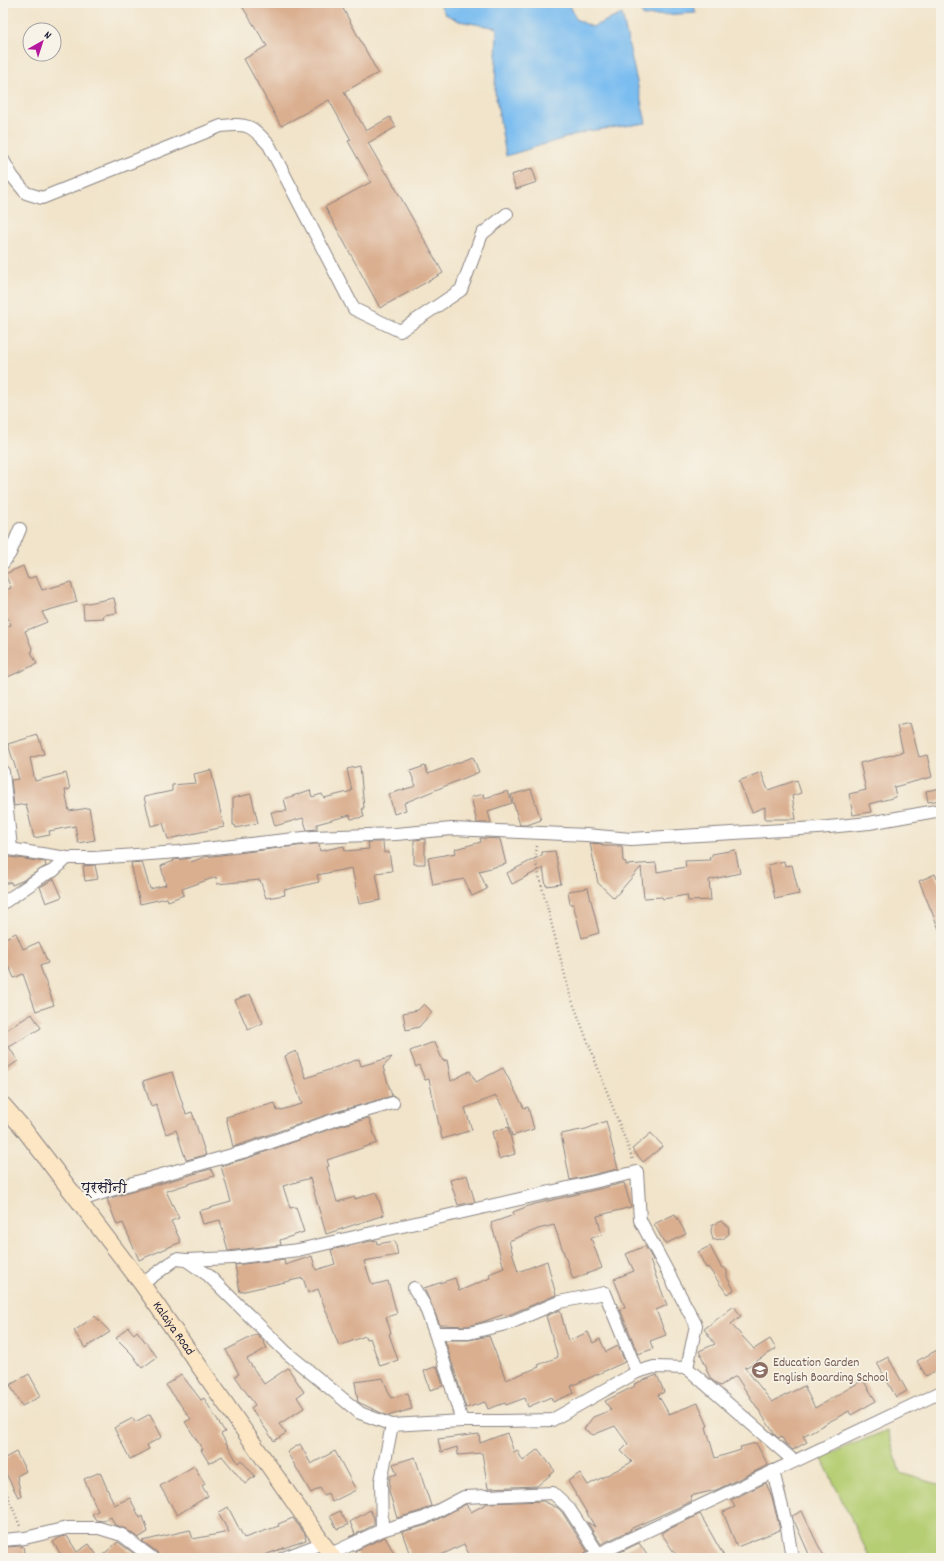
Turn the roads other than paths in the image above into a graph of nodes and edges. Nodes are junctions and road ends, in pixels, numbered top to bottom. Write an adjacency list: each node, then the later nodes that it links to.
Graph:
1 (3, 160): 2 (street)
2 (507, 214)
3 (20, 528): 4 (street)
4 (3, 563)
5 (3, 772): 7 (street)
6 (941, 810): 8 (street)
7 (7, 848): 8 (street)
8 (66, 858): 9 (street)
9 (3, 903)
10 (393, 1103): 12 (street)
11 (3, 1105): 12 (main road, Kalaiya Road)
12 (78, 1201): 14 (main road, Kalaiya Road)
13 (186, 1260): 14 (street); 17 (street); 21 (street)
14 (142, 1284): 26 (main road, Kalaiya Road)
15 (414, 1288): 16 (street)
16 (435, 1333): 18 (street); 20 (street)
17 (687, 1368): 18 (street); 22 (street)
18 (637, 1372): 20 (street)
19 (941, 1392): 22 (street)
20 (462, 1421): 21 (street)
21 (392, 1425): 24 (street)
22 (794, 1461): 23 (street)
23 (773, 1470): 27 (street); 30 (street)
24 (382, 1530): 26 (street); 27 (street)
25 (3, 1540): 28 (street)
26 (329, 1552): 29 (street)
27 (596, 1557)
28 (152, 1558)
29 (283, 1558)
30 (792, 1558)

